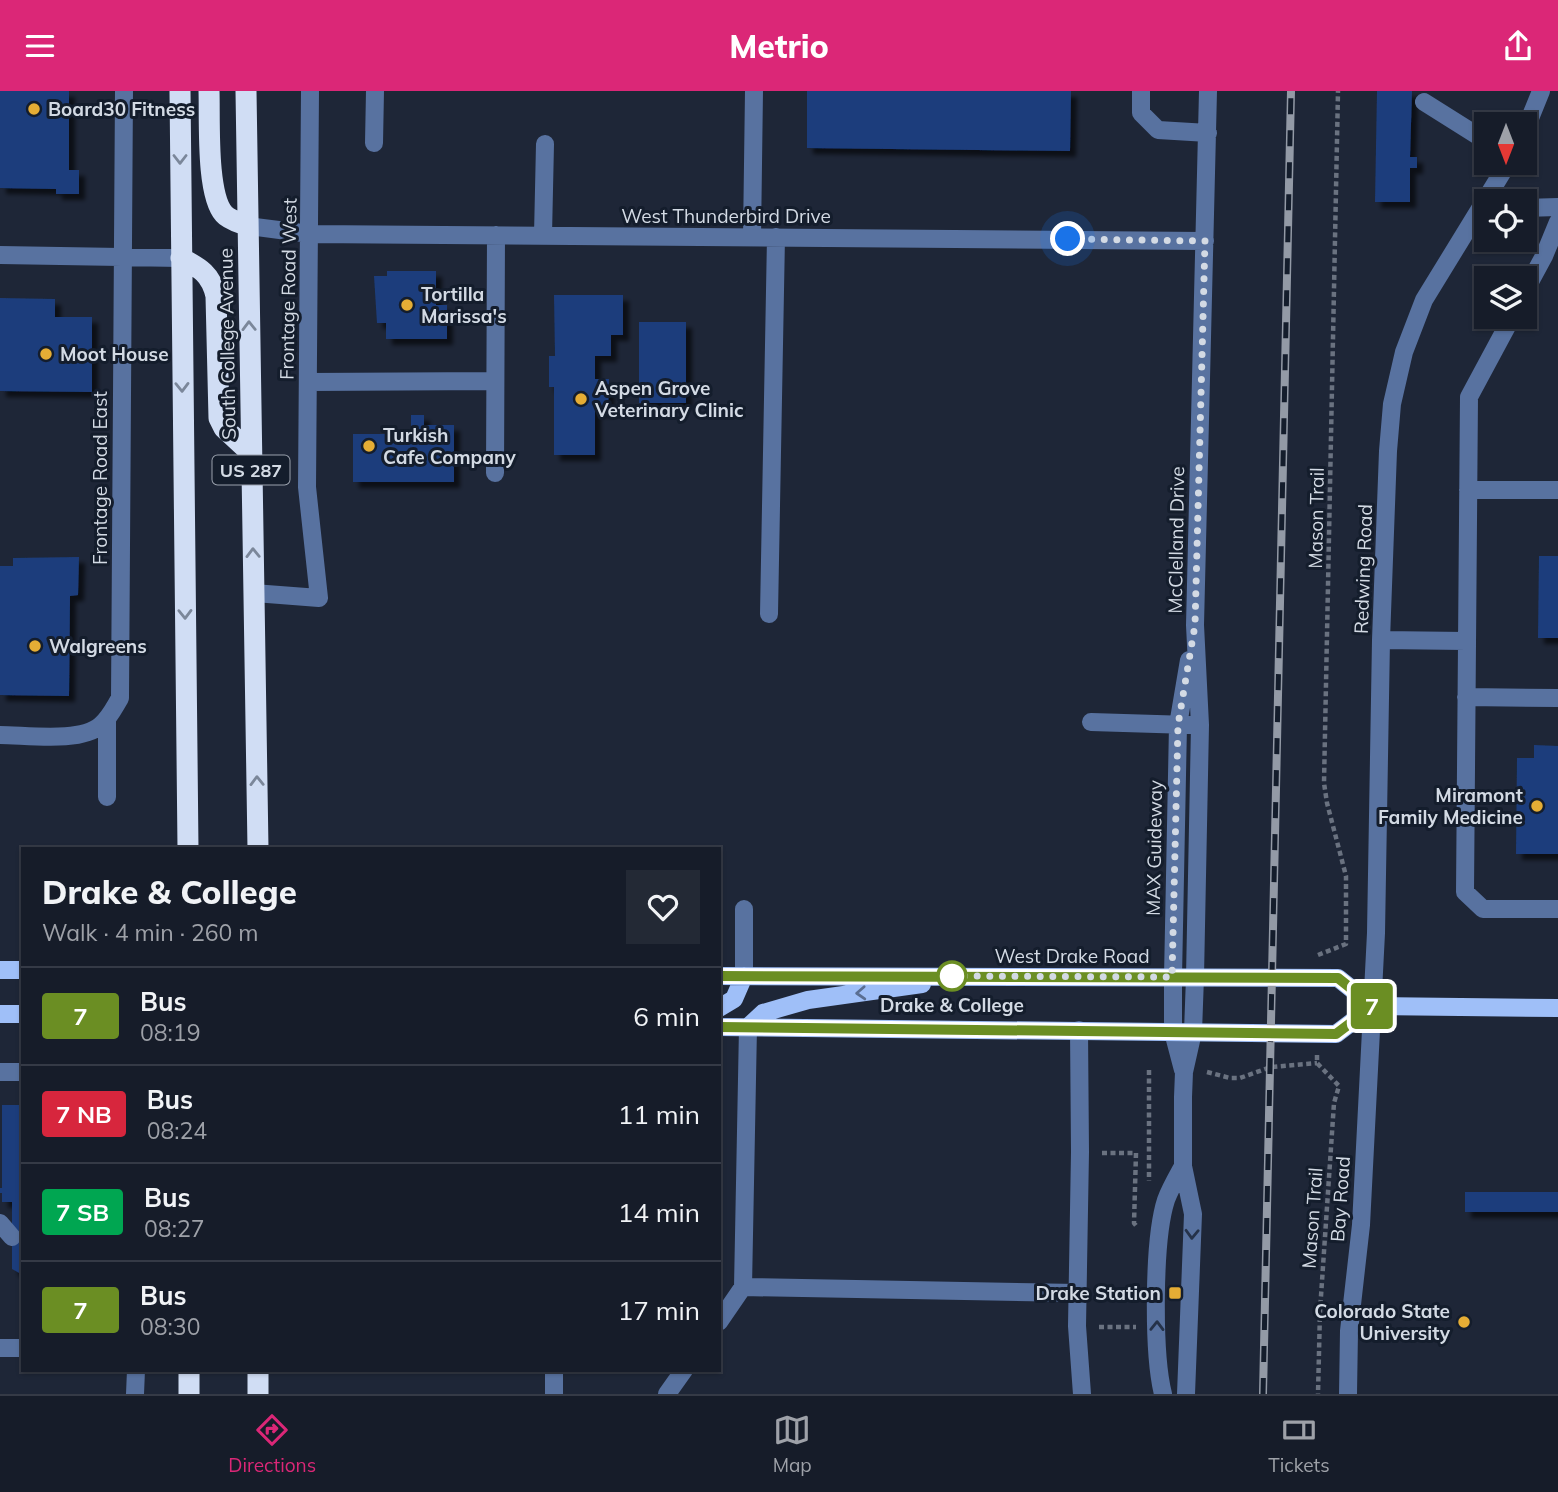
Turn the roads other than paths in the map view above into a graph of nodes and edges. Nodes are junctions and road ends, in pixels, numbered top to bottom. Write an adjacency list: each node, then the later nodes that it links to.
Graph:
1 (124, 91): 29 (street, Frontage Road East)
2 (180, 91): 30 (highway, US 287, one-way to 30)
3 (209, 91): 21 (highway)
4 (246, 91): 21 (highway, South College Avenue / US 287)
5 (310, 91): 22 (street, Frontage Road West)
6 (374, 91): 15 (street)
7 (754, 91): 25 (street)
8 (1141, 91): 13 (street)
9 (1208, 91): 13 (street, McClelland Drive)
10 (1541, 91): 12 (street)
11 (1424, 102): 14 (street)
12 (1532, 112)
13 (1208, 133): 27 (street, McClelland Drive)
14 (1474, 133)
15 (374, 143)
16 (545, 144): 24 (street)
17 (1558, 207): 18 (street)
18 (1537, 208)
19 (1474, 222): 42 (street, Redwing Road)
20 (1558, 222): 31 (street)
21 (248, 226): 22 (street, West Thunderbird Drive); 35 (highway, South College Avenue / US 287, one-way to 21)
22 (310, 234): 23 (street, West Thunderbird Drive); 34 (street, Frontage Road West)
23 (496, 235): 24 (street, West Thunderbird Drive); 33 (street)
24 (543, 235): 25 (street, West Thunderbird Drive)
25 (752, 237): 26 (street, West Thunderbird Drive)
26 (776, 237): 27 (street, West Thunderbird Drive); 40 (street)
27 (1205, 241): 41 (street, McClelland Drive)
28 (0, 255): 29 (street)
29 (123, 255): 30 (street); 46 (street, Frontage Road East)
30 (181, 258): 35 (highway); 52 (highway, US 287, one-way to 52)
31 (1537, 269)
32 (1506, 329): 37 (street)
33 (495, 381): 34 (street); 36 (street)
34 (308, 382): 39 (street, Frontage Road West)
35 (251, 453): 39 (highway, South College Avenue / US 287, one-way to 35)
36 (495, 473)
37 (1468, 490): 38 (street); 43 (street)
38 (1558, 490)
39 (253, 593): 53 (highway, South College Avenue / US 287, one-way to 39)
40 (769, 614)
41 (1195, 625): 48 (street, MAX Guideway); 49 (street, McClelland Drive)
42 (1381, 640): 43 (street); 63 (street, Redwing Road)
43 (1466, 641): 44 (street)
44 (1466, 697): 45 (street); 55 (street)
45 (1558, 698)
46 (107, 719): 50 (street); 51 (street)
47 (1091, 722): 48 (street)
48 (1178, 725): 49 (street); 61 (street, MAX Guideway)
49 (1200, 725): 62 (street, McClelland Drive)
50 (0, 734)
51 (107, 797)
52 (188, 847)
53 (258, 847)
54 (744, 909): 59 (street)
55 (1558, 909)
56 (0, 970): 57 (main road)
57 (21, 970)
58 (721, 976): 59 (main road, West Drake Road)
59 (744, 976): 60 (main road, West Drake Road); 64 (main road)
60 (952, 976): 61 (main road, West Drake Road); 69 (main road, one-way to 69)
61 (1172, 977): 62 (main road, West Drake Road); 71 (street, MAX Guideway)
62 (1195, 977): 63 (main road, West Drake Road); 72 (street, McClelland Drive)
63 (1373, 1006): 65 (main road); 72 (main road); 95 (street, Bay Road)
64 (721, 1007)
65 (1558, 1009)
66 (0, 1014): 67 (main road)
67 (21, 1014)
68 (721, 1027): 69 (main road)
69 (748, 1027): 70 (main road); 77 (street)
70 (1079, 1030): 71 (main road); 78 (street)
71 (1173, 1032): 72 (main road); 75 (street, MAX Guideway)
72 (1194, 1032): 75 (street, MAX Guideway)
73 (0, 1072): 74 (street)
74 (21, 1072)
75 (1184, 1072): 76 (street, MAX Guideway)
76 (1183, 1166): 93 (street, MAX Guideway, one-way to 76); 94 (street, MAX Guideway, one-way to 94)
77 (743, 1287): 78 (street); 79 (street)
78 (1078, 1293): 92 (street)
79 (721, 1319)
80 (0, 1348): 81 (street)
81 (21, 1348)
82 (136, 1372): 87 (street)
83 (189, 1372): 88 (highway)
84 (258, 1372): 89 (highway)
85 (554, 1372): 90 (street)
86 (683, 1372): 91 (street)
87 (135, 1394)
88 (189, 1394)
89 (258, 1394)
90 (554, 1394)
91 (667, 1394)
92 (1082, 1394)
93 (1163, 1394)
94 (1186, 1394)
95 (1348, 1394)

